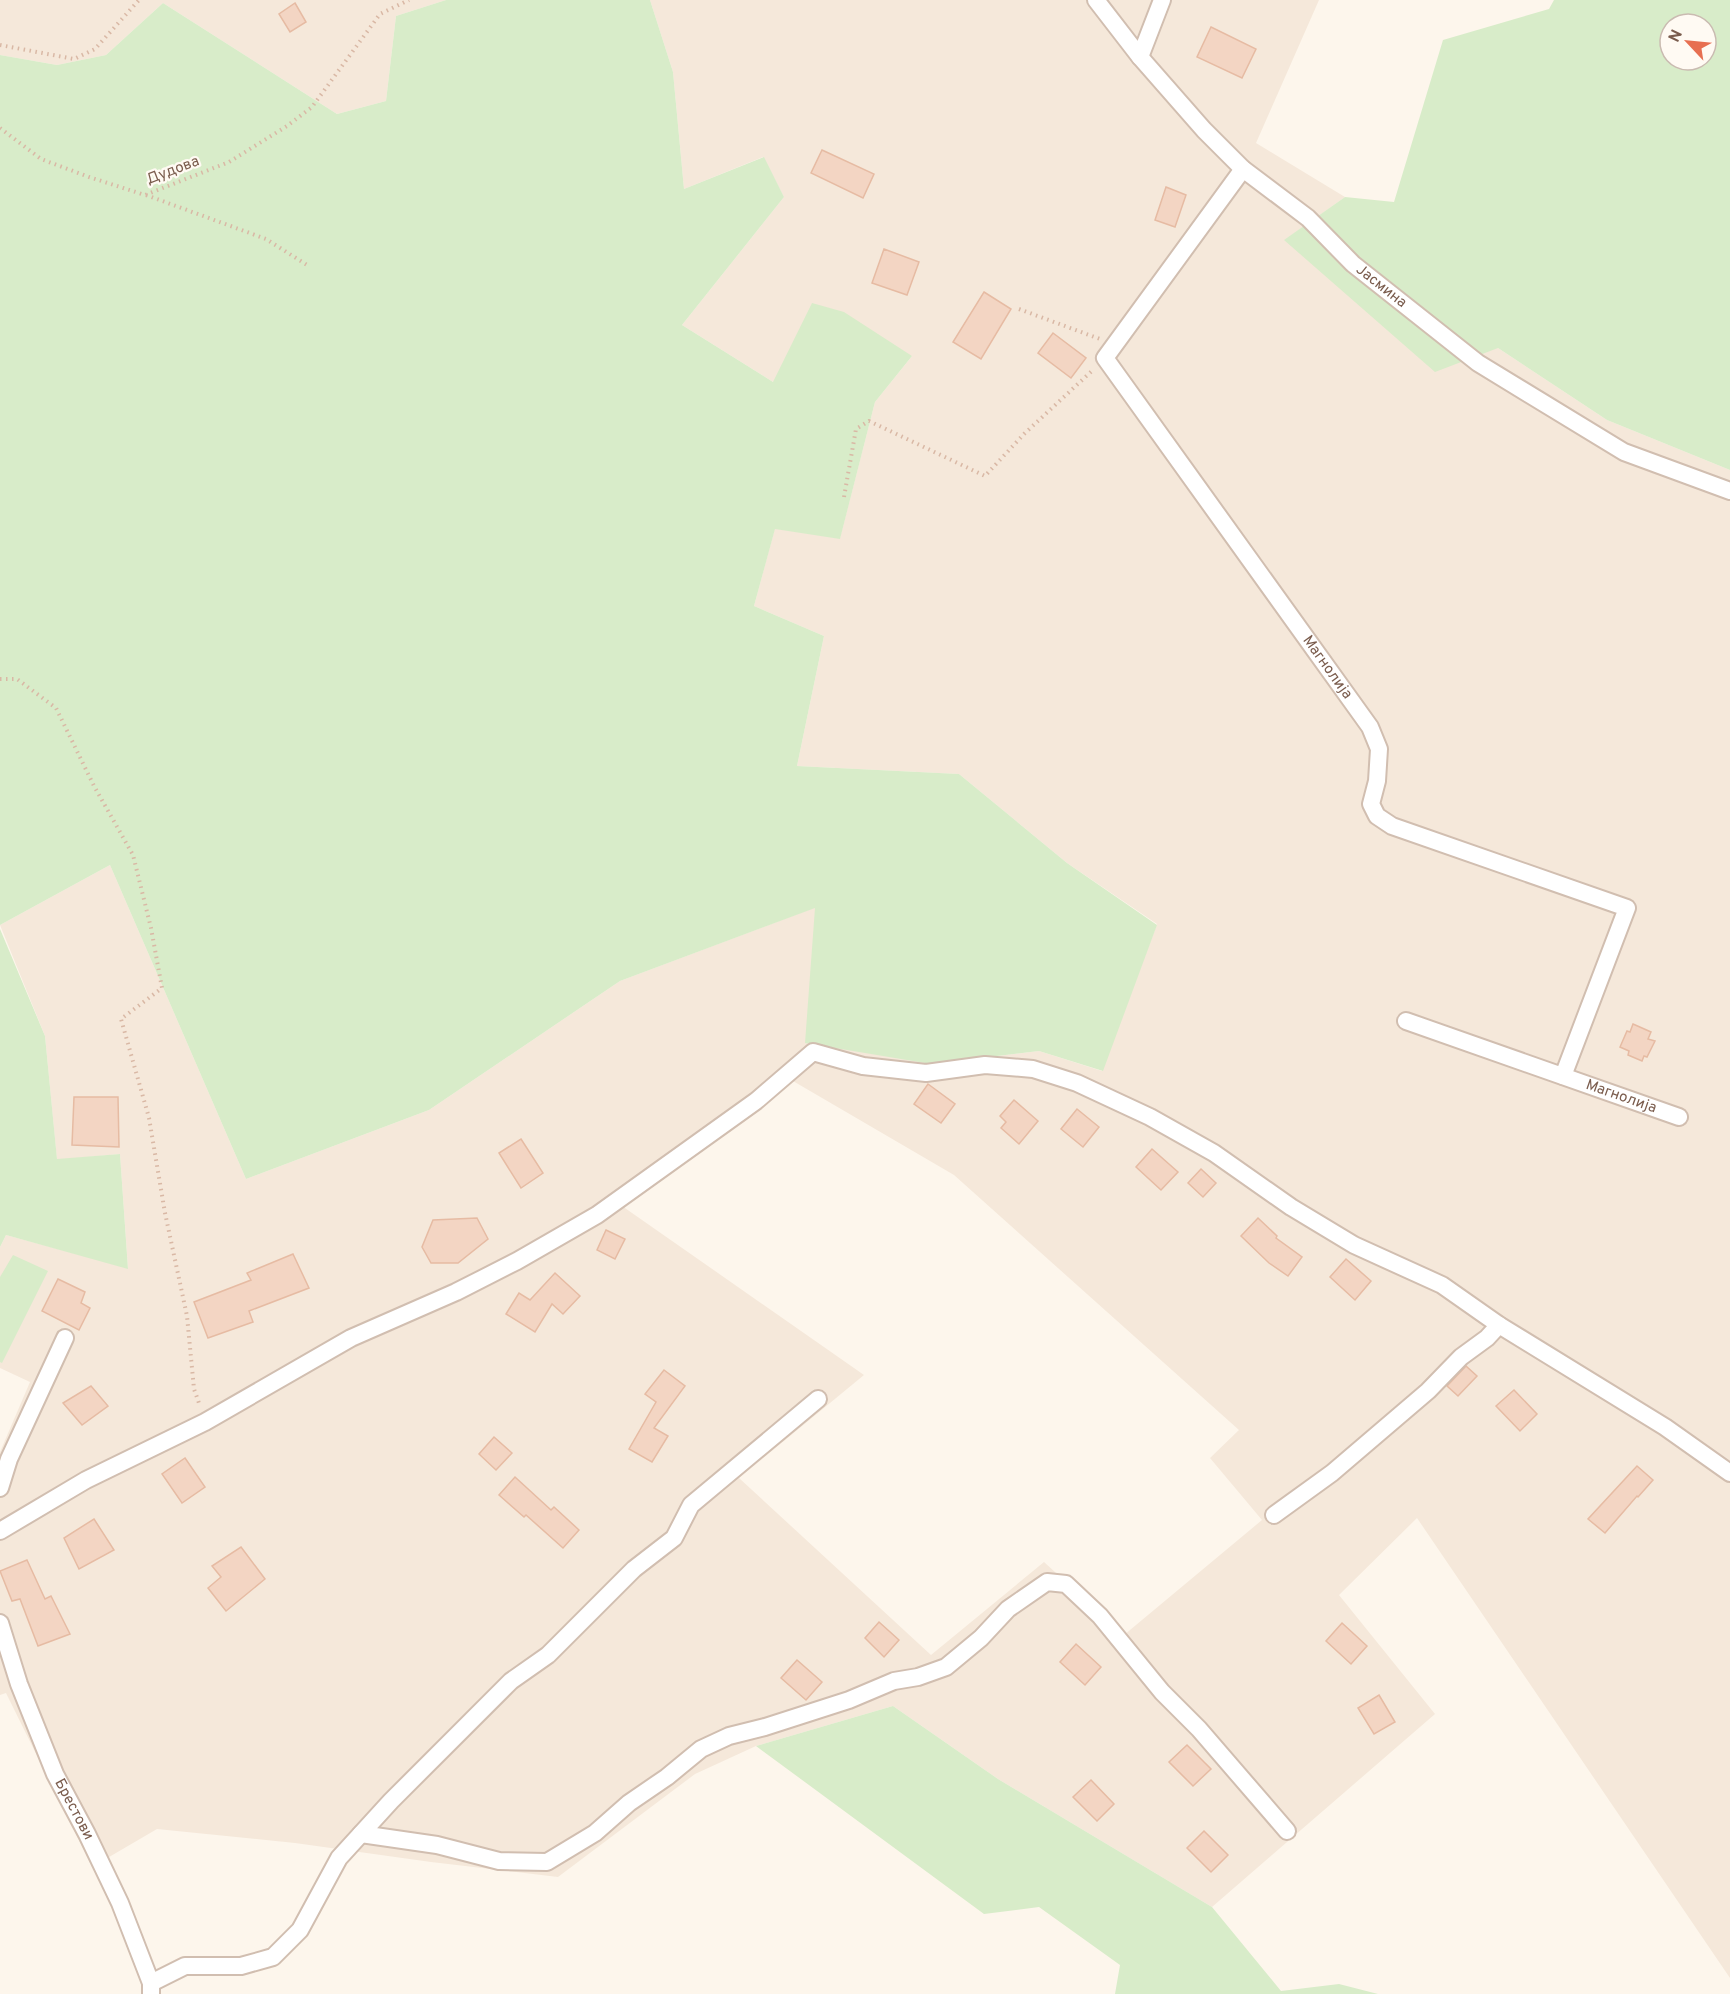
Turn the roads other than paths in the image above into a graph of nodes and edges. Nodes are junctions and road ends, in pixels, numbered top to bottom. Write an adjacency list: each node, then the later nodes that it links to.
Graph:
1 (1096, 0): 3 (street, Јасмина)
2 (1162, 0): 3 (street)
3 (1140, 57): 4 (street, Јасмина)
4 (1243, 170): 5 (street, Јасмина); 7 (street, Магнолија)
5 (1730, 491)
6 (1406, 1021): 7 (street, Магнолија)
7 (1563, 1076): 8 (street, Магнолија)
8 (1679, 1117)
9 (1499, 1324): 12 (street); 14 (street); 15 (street)
10 (65, 1338): 13 (street)
11 (818, 1399): 18 (street)
12 (1730, 1473)
13 (0, 1488)
14 (1274, 1515)
15 (0, 1531)
16 (0, 1623): 19 (street, Брестови)
17 (1287, 1831): 18 (street)
18 (361, 1834): 19 (street)
19 (151, 1989)

